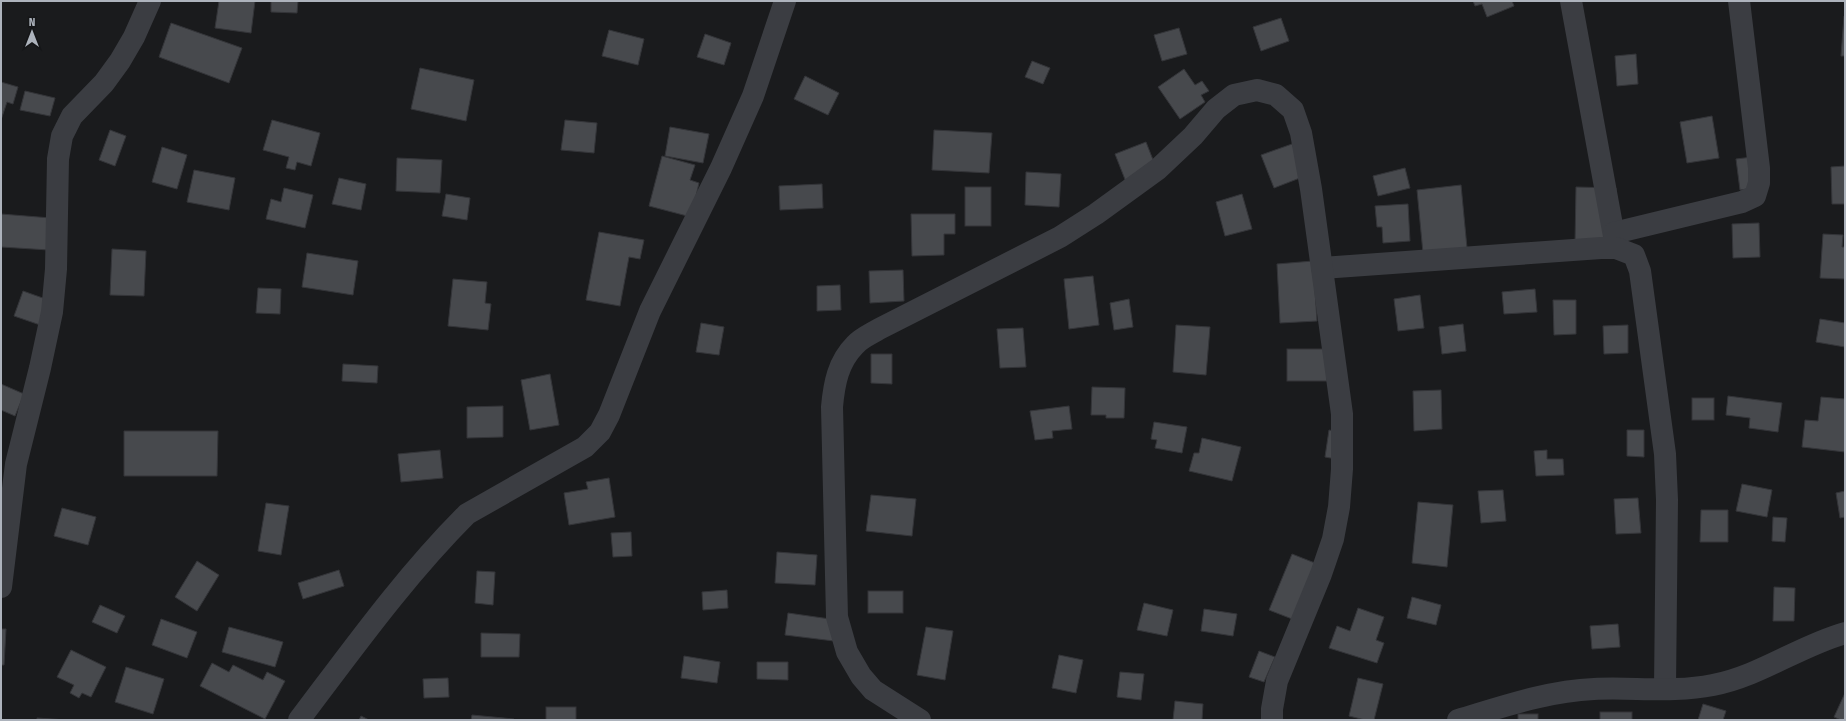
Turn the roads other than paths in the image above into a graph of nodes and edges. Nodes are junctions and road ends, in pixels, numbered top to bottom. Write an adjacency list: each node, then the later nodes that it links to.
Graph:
1 (150, 1): 7 (street)
2 (786, 1): 10 (street)
3 (1571, 1): 5 (street)
4 (1739, 1): 5 (street)
5 (1615, 240): 6 (street); 9 (street)
6 (1322, 268): 11 (street); 12 (street)
7 (1, 587)
8 (1845, 632): 9 (street)
9 (1665, 688): 13 (street)
10 (299, 720)
11 (920, 720)
12 (1272, 720)
13 (1458, 720)

